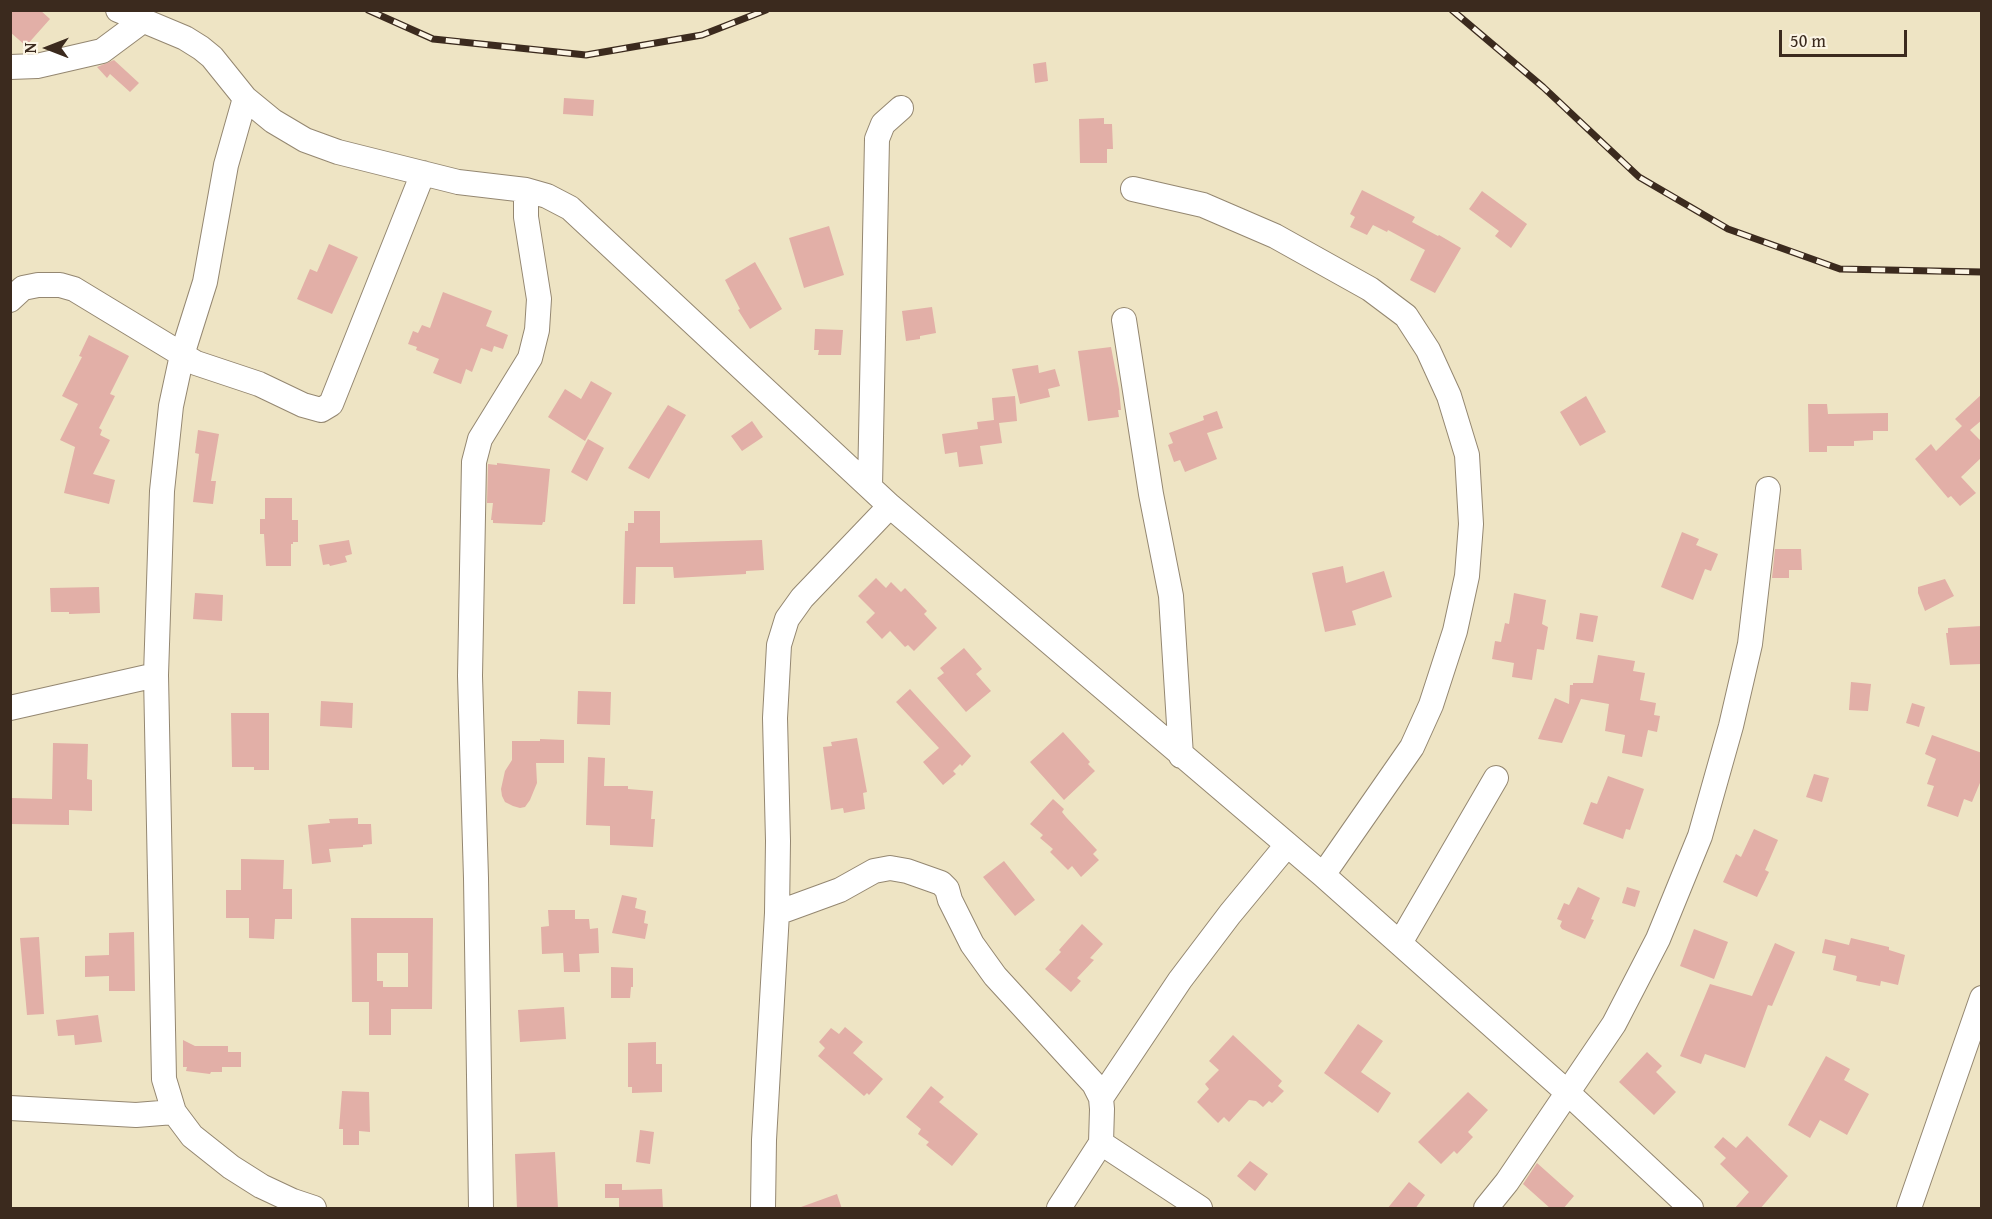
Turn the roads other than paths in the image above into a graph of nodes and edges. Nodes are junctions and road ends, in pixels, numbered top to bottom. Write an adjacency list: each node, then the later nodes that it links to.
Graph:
1 (118, 10): 2 (street)
2 (141, 22): 3 (street); 4 (street)
3 (10, 67)
4 (244, 98): 6 (street); 11 (street)
5 (901, 108): 12 (street)
6 (423, 173): 8 (street); 11 (street)
7 (1133, 189): 20 (street)
8 (526, 190): 12 (street); 30 (street)
9 (10, 300): 11 (street)
10 (1124, 320): 17 (street)
11 (182, 355): 15 (street)
12 (870, 486): 14 (street)
13 (1767, 489): 24 (street)
14 (890, 506): 17 (street); 21 (street)
15 (156, 675): 16 (street); 27 (street)
16 (10, 708)
17 (1181, 756): 19 (street)
18 (1496, 778): 22 (street)
19 (1287, 845): 20 (street); 25 (street)
20 (1323, 875): 22 (street)
21 (777, 913): 25 (street); 31 (street)
22 (1400, 943): 24 (street)
23 (1982, 998): 36 (street)
24 (1568, 1093): 34 (street); 35 (street)
25 (1101, 1098): 28 (street)
26 (10, 1108): 27 (street)
27 (174, 1112): 29 (street)
28 (1101, 1143): 32 (street); 33 (street)
29 (314, 1209)
30 (481, 1209)
31 (764, 1209)
32 (1059, 1209)
33 (1200, 1209)
34 (1486, 1209)
35 (1690, 1209)
36 (1909, 1209)

